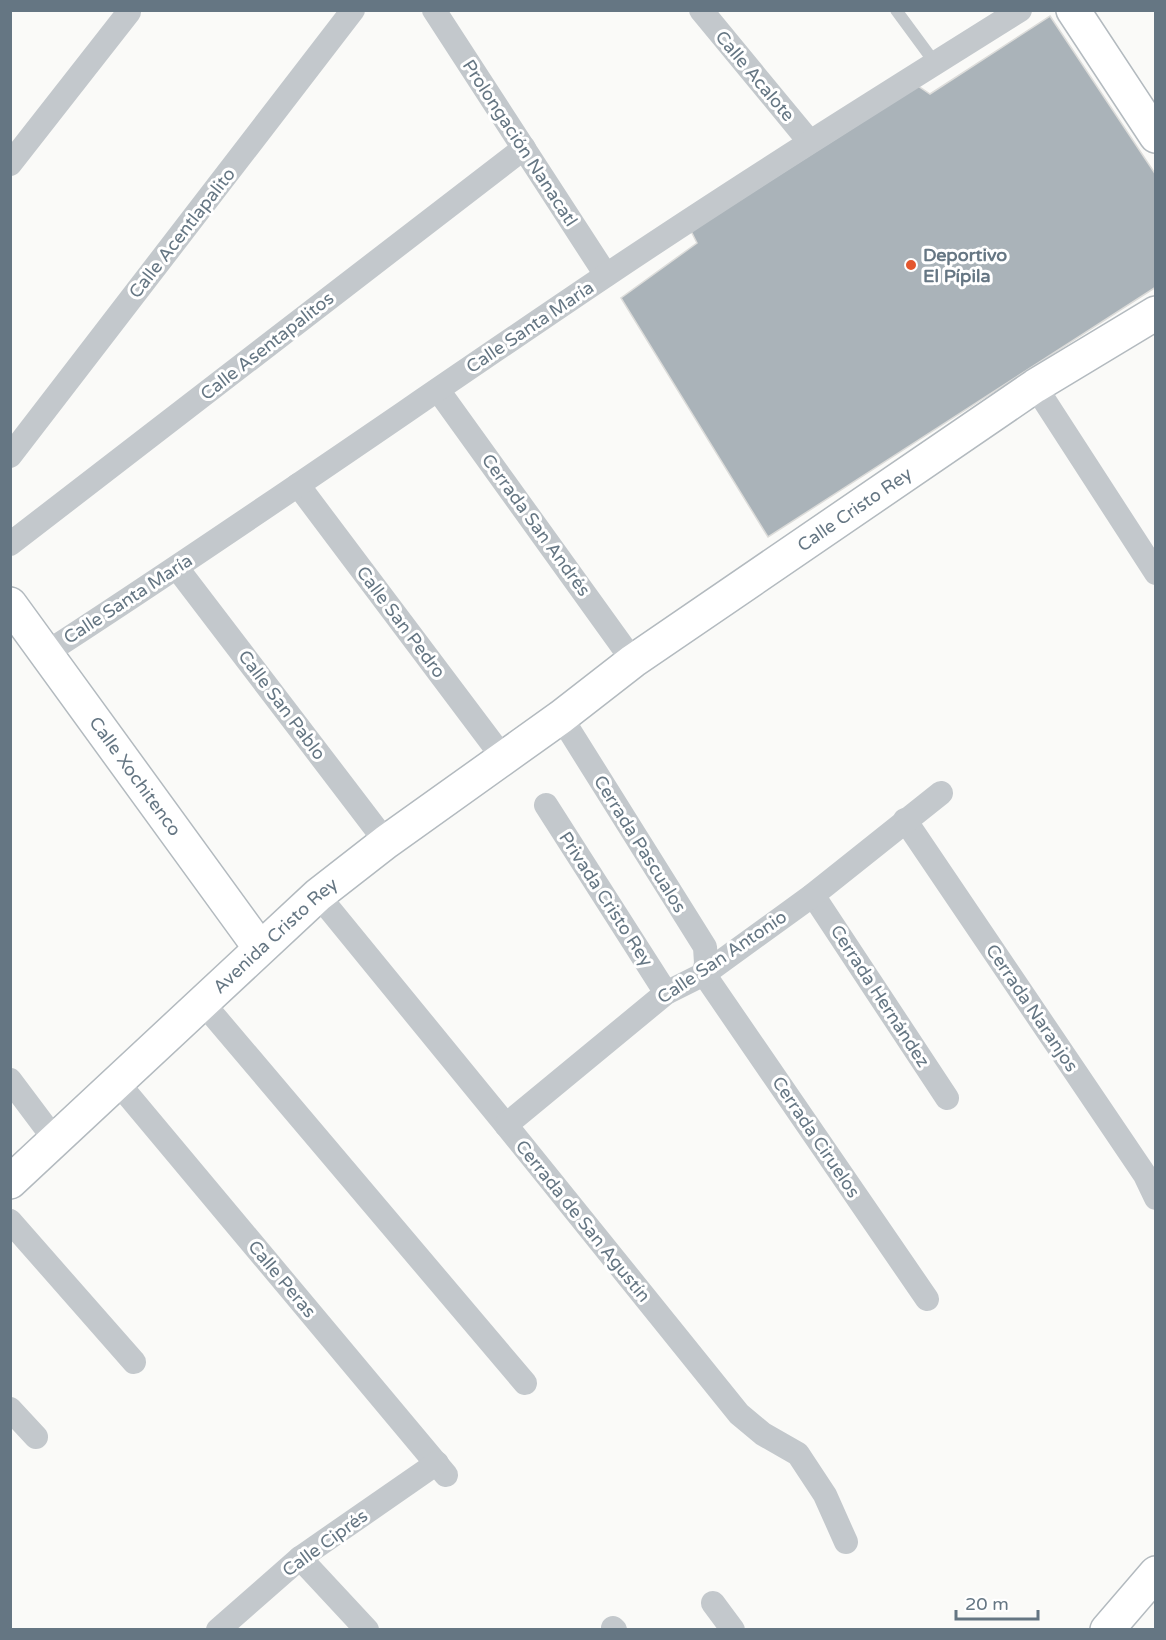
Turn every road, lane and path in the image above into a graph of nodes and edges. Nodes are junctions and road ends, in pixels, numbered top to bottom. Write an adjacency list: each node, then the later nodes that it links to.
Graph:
1 (353, 10): 17 (street, Calle Acentlapalito)
2 (434, 10): 11 (street, Prolongación Nanacatl)
3 (701, 10): 10 (street, Calle Acalote)
4 (896, 10): 8 (lane)
5 (1020, 10): 8 (street, Calle Santa María)
6 (1072, 10): 9 (street)
7 (129, 12): 12 (street)
8 (935, 63): 10 (street, Calle Santa María)
9 (1155, 136)
10 (809, 141): 13 (street, Calle Santa María)
11 (524, 148): 13 (street, Prolongación Nanacatl); 19 (street, Calle Asentapalitos)
12 (10, 164)
13 (606, 275): 16 (street, Calle Santa María)
14 (1155, 313): 15 (street, Calle Cristo Rey)
15 (1035, 386): 21 (street); 24 (street, Calle Cristo Rey)
16 (438, 390): 18 (street, Calle Santa María); 24 (street, Cerrada San Andrés)
17 (10, 456)
18 (298, 485): 20 (street, Calle Santa María); 26 (street, Calle San Pedro)
19 (10, 544)
20 (177, 568): 23 (street, Calle Santa María); 30 (street, Calle San Pablo)
21 (1155, 573)
22 (10, 604): 23 (street, Calle Xochitenco)
23 (46, 652): 33 (street, Calle Xochitenco)
24 (633, 661): 25 (street, Calle Cristo Rey)
25 (561, 717): 26 (street, Avenida Cristo Rey); 34 (street, Cerrada Pascualos)
26 (504, 759): 30 (street, Avenida Cristo Rey)
27 (941, 793): 29 (street, Calle San Antonio)
28 (546, 805): 35 (street, Privada Cristo Rey)
29 (905, 820): 32 (street, Calle San Antonio); 43 (street, Cerrada Naranjos)
30 (386, 842): 31 (street, Avenida Cristo Rey)
31 (318, 895): 33 (street, Avenida Cristo Rey); 40 (street, Cerrada de San Agustín)
32 (813, 895): 34 (street, Calle San Antonio); 39 (street, Cerrada Hernández)
33 (260, 948): 36 (street, Avenida Cristo Rey)
34 (704, 974): 35 (street, Calle San Antonio); 45 (street, Cerrada Ciruelos)
35 (666, 993): 40 (street, Calle San Antonio)
36 (203, 1003): 38 (street, Avenida Cristo Rey); 47 (street)
37 (10, 1080): 41 (street)
38 (118, 1083): 41 (street, Avenida Cristo Rey); 50 (street, Calle Peras)
39 (947, 1098)
40 (507, 1125): 51 (street, Cerrada de San Agustín)
41 (55, 1140): 42 (street, Avenida Cristo Rey)
42 (10, 1182)
43 (1155, 1198)
44 (10, 1221): 46 (street)
45 (927, 1299)
46 (134, 1362)
47 (525, 1383)
48 (10, 1409): 49 (street)
49 (36, 1437)
50 (441, 1469): 52 (street, Calle Ciprés)
51 (846, 1542)
52 (300, 1558): 55 (street, Calle Ciprés); 56 (street)
53 (1155, 1573): 58 (street)
54 (713, 1603): 57 (street)
55 (218, 1629)
56 (367, 1629)
57 (733, 1629)
58 (1107, 1629)

